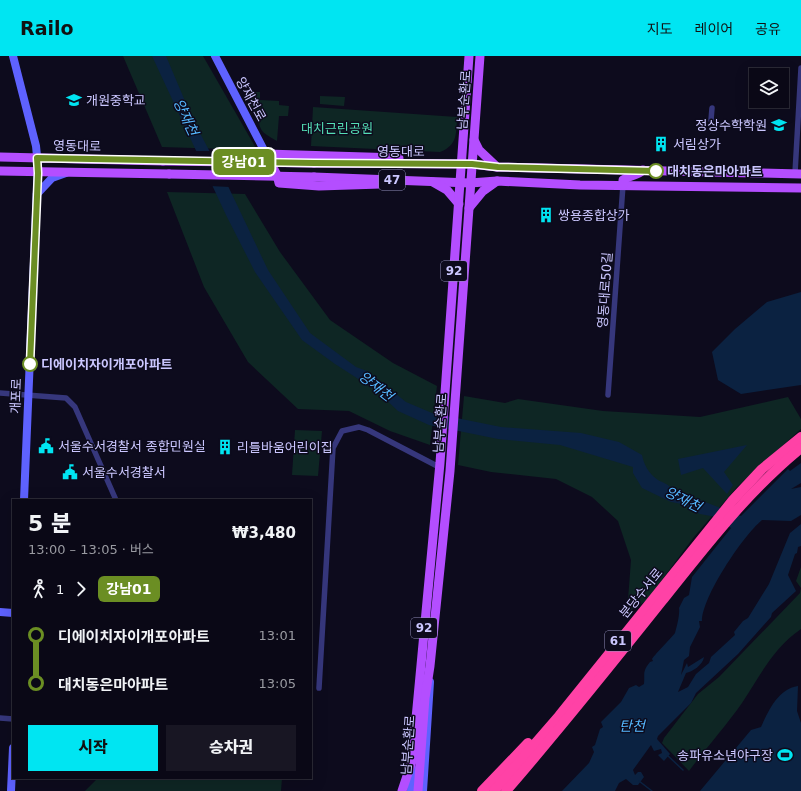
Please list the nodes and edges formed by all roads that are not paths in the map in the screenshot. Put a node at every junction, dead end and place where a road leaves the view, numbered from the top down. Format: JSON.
{"nodes":[{"id":1,"x":13,"y":56,"type":"edge"},
{"id":2,"x":215,"y":56,"type":"edge"},
{"id":3,"x":469,"y":56,"type":"edge"},
{"id":4,"x":480,"y":56,"type":"edge"},
{"id":5,"x":801,"y":68,"type":"edge"},
{"id":6,"x":800,"y":86,"type":"edge"},
{"id":7,"x":712,"y":108,"type":"dead end"},
{"id":8,"x":711,"y":120,"type":"dead end"},
{"id":9,"x":474,"y":140,"type":"junction"},
{"id":10,"x":266,"y":154,"type":"junction"},
{"id":11,"x":0,"y":157,"type":"edge"},
{"id":12,"x":37,"y":158,"type":"junction"},
{"id":13,"x":420,"y":164,"type":"junction"},
{"id":14,"x":472,"y":164,"type":"junction"},
{"id":15,"x":461,"y":165,"type":"junction"},
{"id":16,"x":498,"y":167,"type":"junction"},
{"id":17,"x":643,"y":170,"type":"junction"},
{"id":18,"x":0,"y":172,"type":"edge"},
{"id":19,"x":38,"y":173,"type":"junction"},
{"id":20,"x":66,"y":173,"type":"junction"},
{"id":21,"x":798,"y":174,"type":"edge"},
{"id":22,"x":415,"y":181,"type":"junction"},
{"id":23,"x":430,"y":181,"type":"junction"},
{"id":24,"x":497,"y":181,"type":"junction"},
{"id":25,"x":460,"y":182,"type":"junction"},
{"id":26,"x":470,"y":183,"type":"junction"},
{"id":27,"x":623,"y":185,"type":"junction"},
{"id":28,"x":801,"y":188,"type":"edge"},
{"id":29,"x":37,"y":194,"type":"junction"},
{"id":30,"x":459,"y":204,"type":"junction"},
{"id":31,"x":468,"y":209,"type":"junction"},
{"id":32,"x":0,"y":393,"type":"edge"},
{"id":33,"x":608,"y":395,"type":"dead end"},
{"id":34,"x":28,"y":396,"type":"junction"},
{"id":35,"x":801,"y":437,"type":"edge"},
{"id":36,"x":801,"y":448,"type":"edge"},
{"id":37,"x":440,"y":465,"type":"junction"},
{"id":38,"x":24,"y":499,"type":"edge"},
{"id":39,"x":116,"y":499,"type":"edge"},
{"id":40,"x":0,"y":612,"type":"edge"},
{"id":41,"x":12,"y":613,"type":"edge"},
{"id":42,"x":430,"y":666,"type":"junction"},
{"id":43,"x":319,"y":688,"type":"dead end"},
{"id":44,"x":559,"y":716,"type":"junction"},
{"id":45,"x":0,"y":718,"type":"edge"},
{"id":46,"x":12,"y":720,"type":"edge"},
{"id":47,"x":412,"y":761,"type":"junction"},
{"id":48,"x":12,"y":770,"type":"edge"},
{"id":49,"x":11,"y":791,"type":"edge"},
{"id":50,"x":402,"y":791,"type":"edge"},
{"id":51,"x":410,"y":791,"type":"edge"},
{"id":52,"x":418,"y":791,"type":"edge"},
{"id":53,"x":423,"y":791,"type":"edge"},
{"id":54,"x":482,"y":791,"type":"edge"},
{"id":55,"x":494,"y":791,"type":"edge"},
{"id":56,"x":506,"y":791,"type":"edge"}],
"edges":[{"from":1,"to":12,"type":"street","name":"개포로"},
{"from":2,"to":10,"type":"street","name":"양재천로"},
{"from":3,"to":15,"type":"main road","name":"남부순환로","number":"92"},
{"from":4,"to":9,"type":"main road","name":"남부순환로","number":"92"},
{"from":5,"to":6,"type":"street"},
{"from":6,"to":21,"type":"street"},
{"from":7,"to":8,"type":"street"},
{"from":9,"to":14,"type":"main road","name":"남부순환로","number":"92"},
{"from":9,"to":16,"type":"main road"},
{"from":10,"to":13,"type":"main road"},
{"from":10,"to":22,"type":"main road"},
{"from":11,"to":12,"type":"main road","name":"영동대로","number":"47"},
{"from":12,"to":13,"type":"main road","name":"영동대로","number":"47","bridge":true},
{"from":12,"to":19,"type":"street","name":"개포로"},
{"from":13,"to":15,"type":"main road","name":"영동대로","number":"47"},
{"from":14,"to":15,"type":"main road","name":"영동대로","number":"47"},
{"from":14,"to":16,"type":"main road","name":"영동대로","number":"47"},
{"from":14,"to":26,"type":"main road","name":"남부순환로","number":"92"},
{"from":15,"to":25,"type":"main road","name":"남부순환로","number":"92"},
{"from":16,"to":17,"type":"main road","name":"영동대로","number":"47"},
{"from":17,"to":21,"type":"main road","name":"영동대로","number":"47"},
{"from":17,"to":27,"type":"main road"},
{"from":18,"to":19,"type":"main road","number":"47"},
{"from":19,"to":20,"type":"main road","number":"47"},
{"from":19,"to":29,"type":"street","name":"개포로"},
{"from":20,"to":22,"type":"main road","number":"47","bridge":true},
{"from":20,"to":29,"type":"street"},
{"from":22,"to":23,"type":"main road","number":"47"},
{"from":23,"to":25,"type":"main road","number":"47"},
{"from":23,"to":30,"type":"main road"},
{"from":24,"to":26,"type":"main road","number":"47"},
{"from":24,"to":27,"type":"main road","number":"47"},
{"from":24,"to":31,"type":"main road"},
{"from":25,"to":26,"type":"main road","number":"47"},
{"from":25,"to":30,"type":"main road","name":"남부순환로","number":"92"},
{"from":26,"to":31,"type":"main road","name":"남부순환로","number":"92"},
{"from":27,"to":28,"type":"main road","number":"47"},
{"from":27,"to":33,"type":"street","name":"영동대로50길"},
{"from":29,"to":34,"type":"street","name":"개포로"},
{"from":30,"to":37,"type":"main road","name":"남부순환로","number":"92"},
{"from":31,"to":42,"type":"main road","name":"남부순환로","number":"92"},
{"from":32,"to":34,"type":"street"},
{"from":34,"to":38,"type":"street","name":"개포로"},
{"from":34,"to":39,"type":"street"},
{"from":35,"to":44,"type":"highway","name":"분당수서로","number":"61"},
{"from":36,"to":56,"type":"highway","name":"분당수서로","number":"61"},
{"from":37,"to":43,"type":"street","name":"남부순환로"},
{"from":37,"to":47,"type":"main road","name":"남부순환로","number":"92"},
{"from":40,"to":41,"type":"street"},
{"from":42,"to":52,"type":"main road","name":"남부순환로","number":"92"},
{"from":42,"to":53,"type":"street"},
{"from":44,"to":54,"type":"highway"},
{"from":44,"to":55,"type":"highway","name":"분당수서로","number":"61"},
{"from":45,"to":46,"type":"street"},
{"from":47,"to":50,"type":"main road","name":"남부순환로","number":"92"},
{"from":47,"to":51,"type":"street"},
{"from":48,"to":49,"type":"street"}]}
